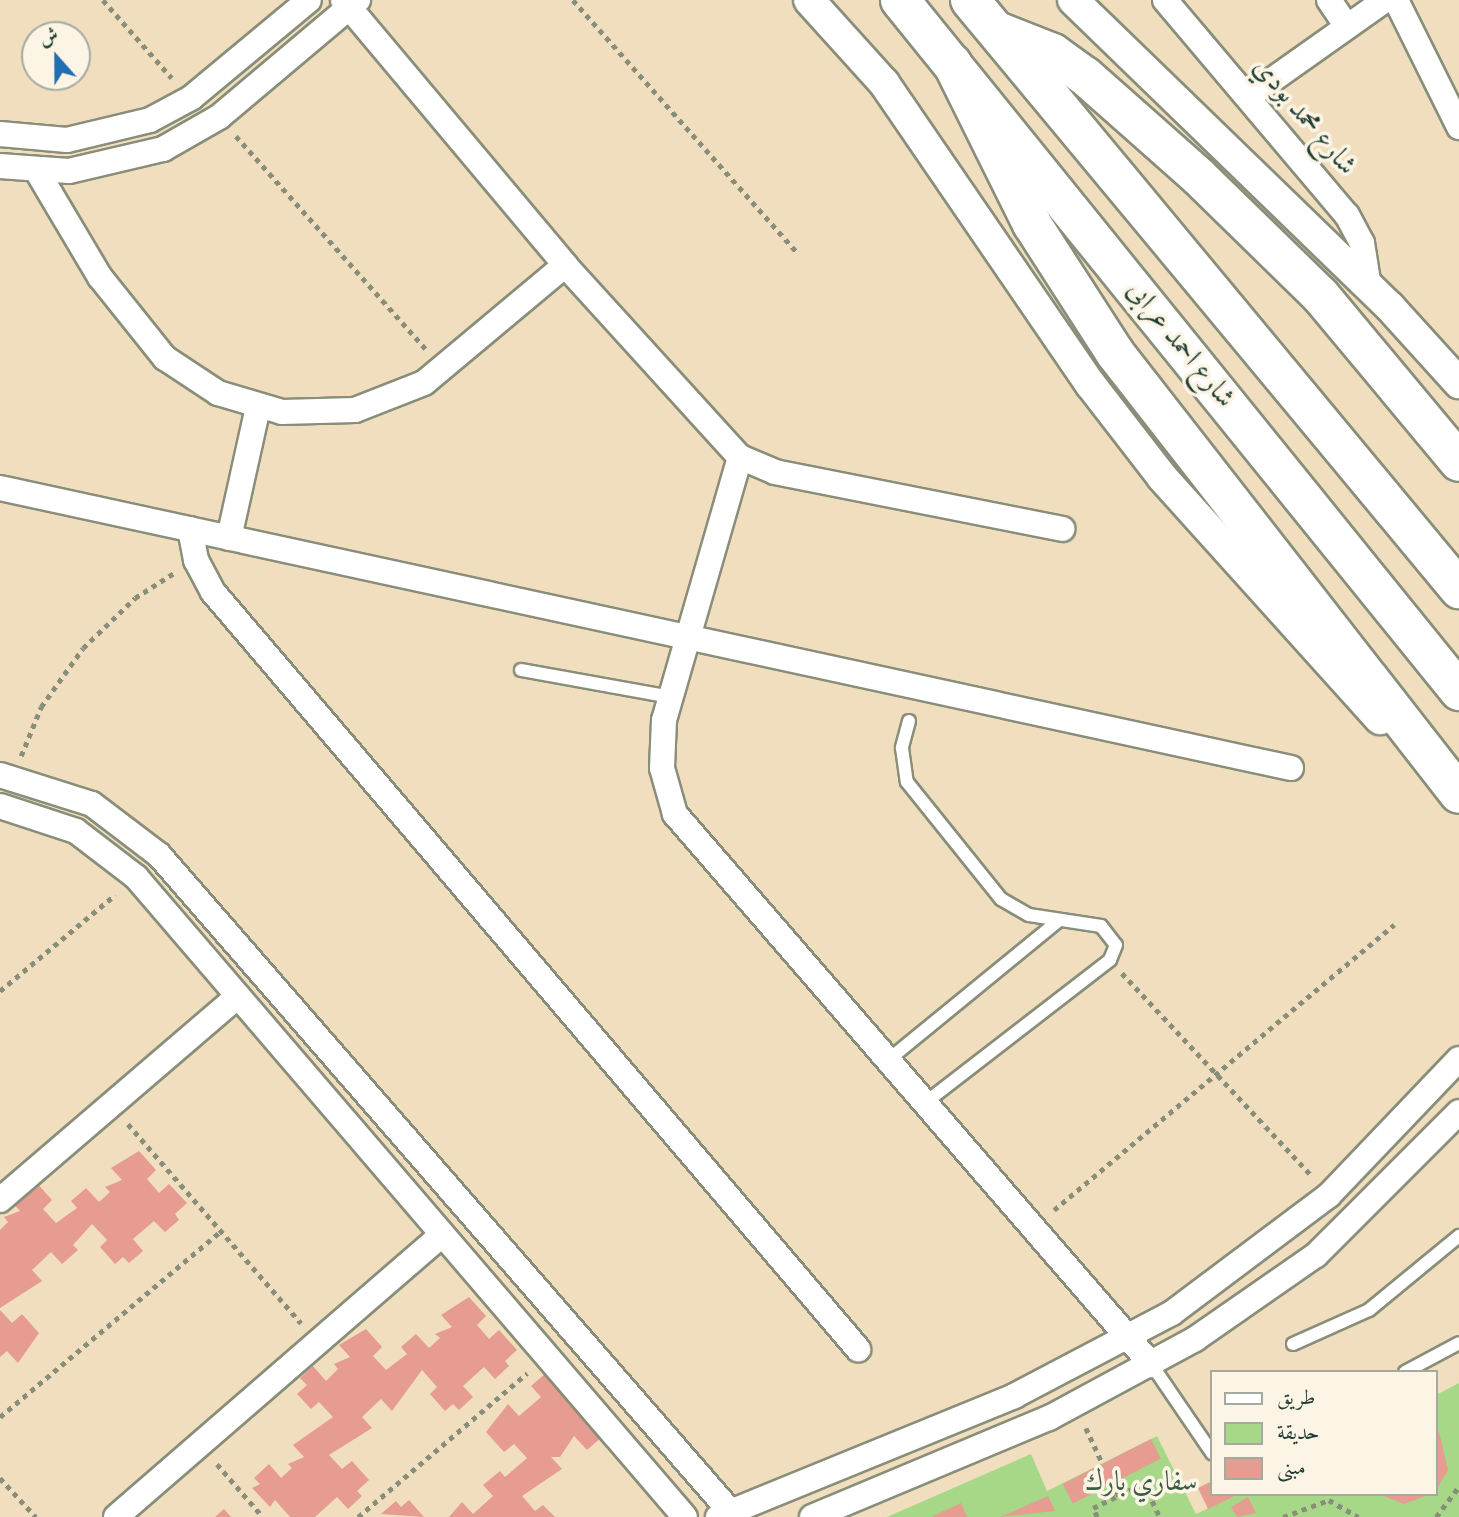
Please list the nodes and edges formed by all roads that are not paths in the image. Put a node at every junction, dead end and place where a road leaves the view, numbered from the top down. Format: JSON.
{"nodes":[{"id":1,"x":309,"y":0,"type":"edge"},
{"id":2,"x":809,"y":0,"type":"edge"},
{"id":3,"x":900,"y":0,"type":"edge"},
{"id":4,"x":970,"y":0,"type":"edge"},
{"id":5,"x":1073,"y":0,"type":"edge"},
{"id":6,"x":1165,"y":0,"type":"edge"},
{"id":7,"x":1329,"y":0,"type":"edge"},
{"id":8,"x":1385,"y":0,"type":"edge"},
{"id":9,"x":1396,"y":0,"type":"edge"},
{"id":10,"x":350,"y":2,"type":"edge"},
{"id":11,"x":1348,"y":27,"type":"junction"},
{"id":12,"x":995,"y":30,"type":"junction"},
{"id":13,"x":952,"y":63,"type":"junction"},
{"id":14,"x":1248,"y":97,"type":"junction"},
{"id":15,"x":1459,"y":127,"type":"edge"},
{"id":16,"x":0,"y":134,"type":"edge"},
{"id":17,"x":0,"y":166,"type":"edge"},
{"id":18,"x":37,"y":171,"type":"junction"},
{"id":19,"x":565,"y":265,"type":"junction"},
{"id":20,"x":1369,"y":287,"type":"junction"},
{"id":21,"x":1459,"y":383,"type":"edge"},
{"id":22,"x":258,"y":407,"type":"junction"},
{"id":23,"x":740,"y":457,"type":"junction"},
{"id":24,"x":1459,"y":462,"type":"edge"},
{"id":25,"x":0,"y":488,"type":"edge"},
{"id":26,"x":190,"y":529,"type":"junction"},
{"id":27,"x":1062,"y":529,"type":"dead end"},
{"id":28,"x":229,"y":538,"type":"junction"},
{"id":29,"x":1459,"y":589,"type":"edge"},
{"id":30,"x":689,"y":637,"type":"junction"},
{"id":31,"x":521,"y":670,"type":"dead end"},
{"id":32,"x":1459,"y":691,"type":"edge"},
{"id":33,"x":671,"y":697,"type":"junction"},
{"id":34,"x":909,"y":722,"type":"dead end"},
{"id":35,"x":1291,"y":768,"type":"dead end"},
{"id":36,"x":6,"y":776,"type":"edge"},
{"id":37,"x":1459,"y":794,"type":"edge"},
{"id":38,"x":1459,"y":805,"type":"edge"},
{"id":39,"x":0,"y":806,"type":"edge"},
{"id":40,"x":1058,"y":921,"type":"junction"},
{"id":41,"x":238,"y":996,"type":"junction"},
{"id":42,"x":1459,"y":1059,"type":"edge"},
{"id":43,"x":887,"y":1061,"type":"junction"},
{"id":44,"x":360,"y":1085,"type":"junction"},
{"id":45,"x":925,"y":1103,"type":"junction"},
{"id":46,"x":333,"y":1107,"type":"junction"},
{"id":47,"x":1458,"y":1115,"type":"edge"},
{"id":48,"x":0,"y":1200,"type":"edge"},
{"id":49,"x":442,"y":1235,"type":"junction"},
{"id":50,"x":1459,"y":1236,"type":"edge"},
{"id":51,"x":1130,"y":1338,"type":"junction"},
{"id":52,"x":1459,"y":1343,"type":"edge"},
{"id":53,"x":1293,"y":1344,"type":"dead end"},
{"id":54,"x":858,"y":1349,"type":"dead end"},
{"id":55,"x":1152,"y":1365,"type":"junction"},
{"id":56,"x":1409,"y":1370,"type":"edge"},
{"id":57,"x":1210,"y":1450,"type":"edge"},
{"id":58,"x":727,"y":1515,"type":"edge"},
{"id":59,"x":116,"y":1517,"type":"edge"},
{"id":60,"x":685,"y":1517,"type":"edge"},
{"id":61,"x":812,"y":1517,"type":"edge"}],
"edges":[{"from":1,"to":16,"type":"street"},
{"from":2,"to":38,"type":"street"},
{"from":3,"to":13,"type":"highway","name":"شارع احمد عرابى"},
{"from":4,"to":12,"type":"highway","name":"شارع احمد عرابى"},
{"from":5,"to":20,"type":"street"},
{"from":6,"to":14,"type":"street","name":"شارع محمد بودي"},
{"from":7,"to":11,"type":"street"},
{"from":8,"to":11,"type":"street"},
{"from":9,"to":15,"type":"street"},
{"from":10,"to":18,"type":"street"},
{"from":10,"to":19,"type":"street"},
{"from":11,"to":14,"type":"street"},
{"from":12,"to":24,"type":"highway"},
{"from":12,"to":29,"type":"highway","name":"شارع احمد عرابى"},
{"from":13,"to":32,"type":"highway","name":"شارع احمد عرابى"},
{"from":13,"to":37,"type":"highway"},
{"from":14,"to":20,"type":"street","name":"شارع محمد بودي"},
{"from":17,"to":18,"type":"street"},
{"from":18,"to":22,"type":"street"},
{"from":19,"to":22,"type":"street"},
{"from":19,"to":23,"type":"street"},
{"from":20,"to":21,"type":"street"},
{"from":22,"to":28,"type":"street"},
{"from":23,"to":27,"type":"street"},
{"from":23,"to":30,"type":"street"},
{"from":25,"to":26,"type":"street"},
{"from":26,"to":28,"type":"street"},
{"from":26,"to":54,"type":"street"},
{"from":28,"to":30,"type":"street"},
{"from":30,"to":33,"type":"street"},
{"from":30,"to":35,"type":"street"},
{"from":31,"to":33,"type":"lane"},
{"from":33,"to":43,"type":"street"},
{"from":34,"to":40,"type":"lane"},
{"from":36,"to":44,"type":"street"},
{"from":39,"to":41,"type":"street"},
{"from":40,"to":43,"type":"lane"},
{"from":40,"to":45,"type":"lane"},
{"from":41,"to":46,"type":"street"},
{"from":41,"to":48,"type":"street"},
{"from":42,"to":51,"type":"street"},
{"from":43,"to":45,"type":"street"},
{"from":44,"to":46,"type":"street"},
{"from":44,"to":58,"type":"street"},
{"from":45,"to":51,"type":"street"},
{"from":46,"to":49,"type":"street"},
{"from":47,"to":55,"type":"street"},
{"from":49,"to":59,"type":"street"},
{"from":49,"to":60,"type":"street"},
{"from":50,"to":53,"type":"lane"},
{"from":51,"to":55,"type":"street"},
{"from":51,"to":58,"type":"street"},
{"from":52,"to":56,"type":"lane"},
{"from":55,"to":57,"type":"lane"},
{"from":55,"to":61,"type":"street"}]}
